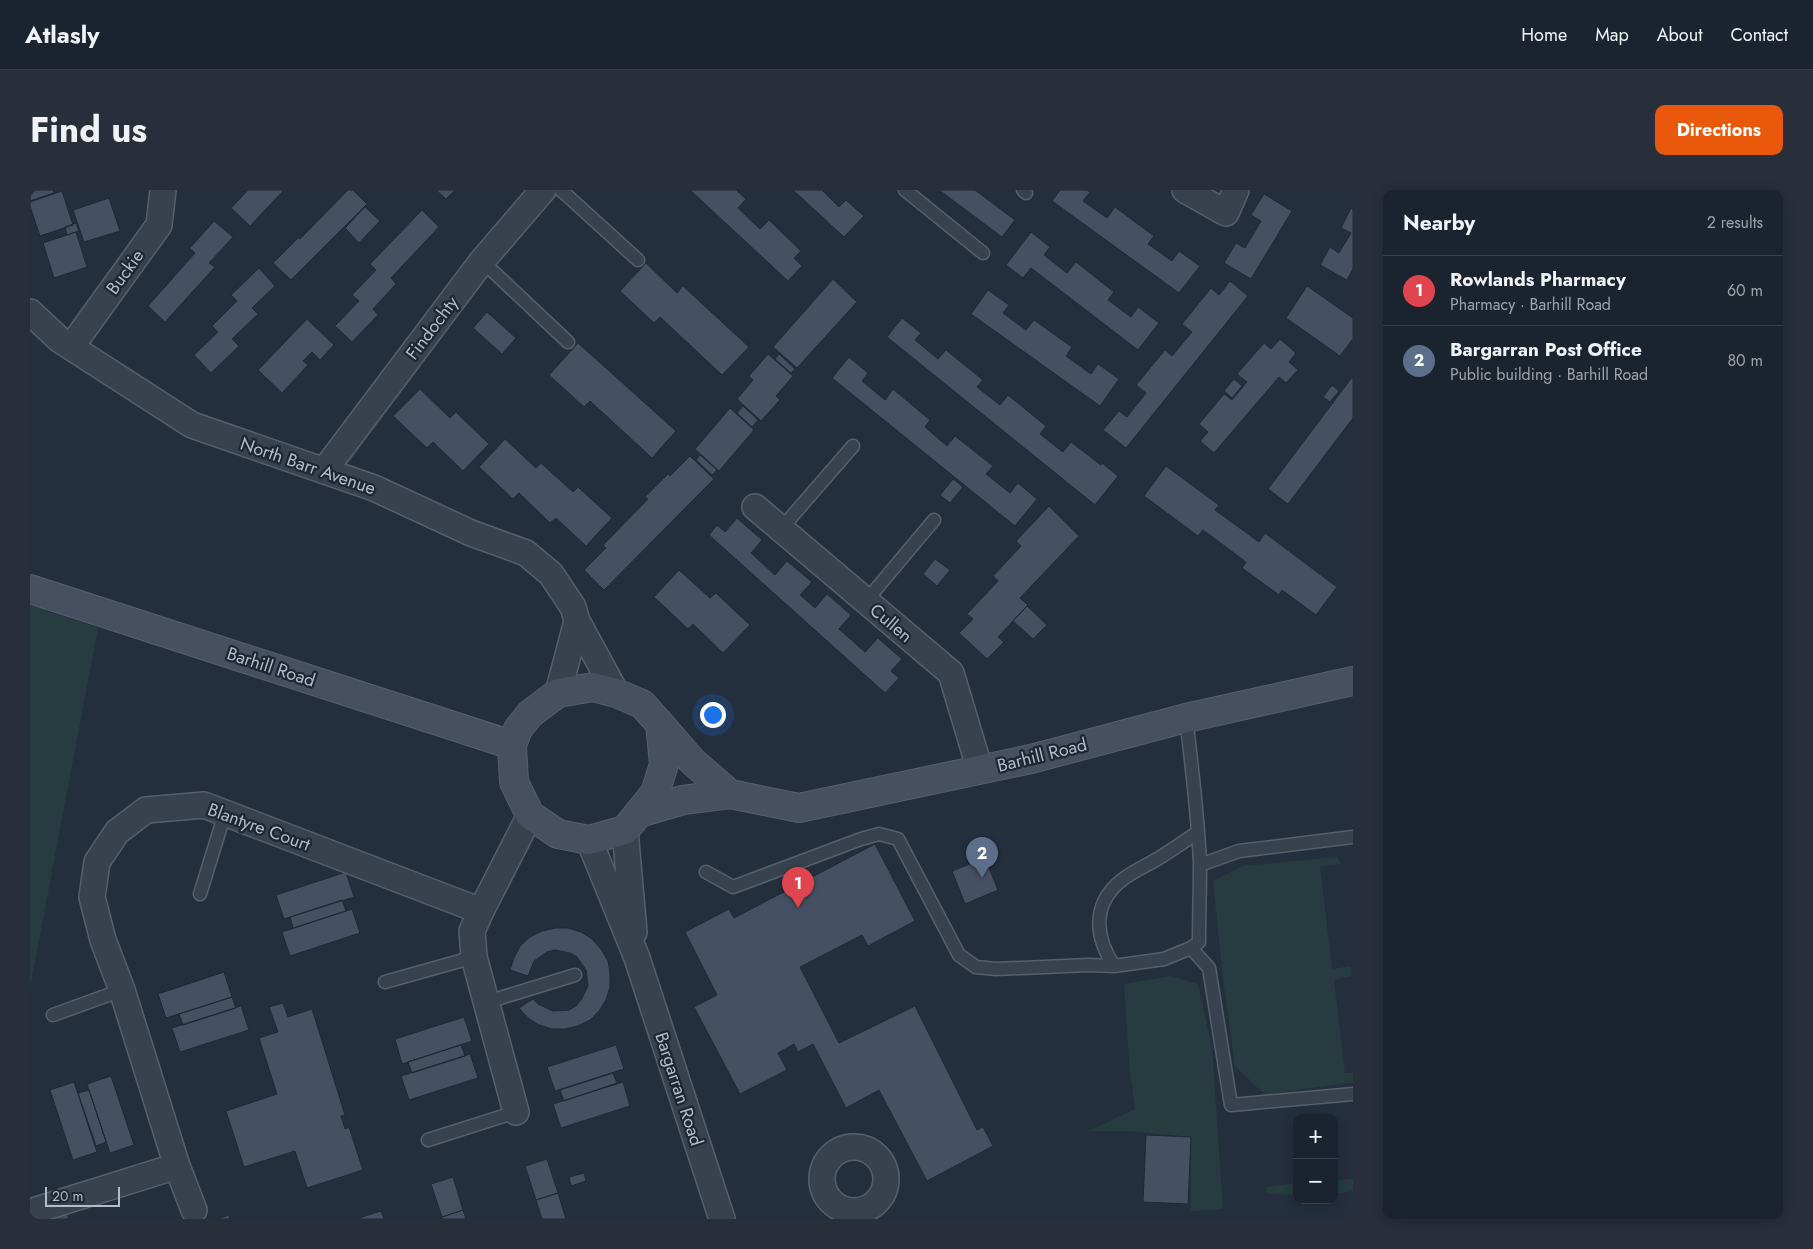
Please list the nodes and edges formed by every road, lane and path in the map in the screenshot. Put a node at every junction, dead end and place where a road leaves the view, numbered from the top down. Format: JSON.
{"nodes":[{"id":1,"x":163,"y":190,"type":"edge"},
{"id":2,"x":543,"y":190,"type":"edge"},
{"id":3,"x":561,"y":190,"type":"edge"},
{"id":4,"x":905,"y":190,"type":"edge"},
{"id":5,"x":1185,"y":190,"type":"edge"},
{"id":6,"x":1236,"y":190,"type":"edge"},
{"id":7,"x":983,"y":252,"type":"dead end"},
{"id":8,"x":638,"y":260,"type":"dead end"},
{"id":9,"x":482,"y":261,"type":"junction"},
{"id":10,"x":30,"y":312,"type":"edge"},
{"id":11,"x":568,"y":342,"type":"dead end"},
{"id":12,"x":71,"y":347,"type":"junction"},
{"id":13,"x":853,"y":446,"type":"dead end"},
{"id":14,"x":324,"y":470,"type":"junction"},
{"id":15,"x":754,"y":507,"type":"dead end"},
{"id":16,"x":934,"y":520,"type":"dead end"},
{"id":17,"x":781,"y":529,"type":"junction"},
{"id":18,"x":30,"y":589,"type":"edge"},
{"id":19,"x":866,"y":601,"type":"junction"},
{"id":20,"x":576,"y":621,"type":"junction"},
{"id":21,"x":1353,"y":681,"type":"edge"},
{"id":22,"x":558,"y":693,"type":"junction"},
{"id":23,"x":616,"y":693,"type":"junction"},
{"id":24,"x":1186,"y":718,"type":"junction"},
{"id":25,"x":660,"y":724,"type":"junction"},
{"id":26,"x":512,"y":745,"type":"junction"},
{"id":27,"x":980,"y":770,"type":"junction"},
{"id":28,"x":730,"y":794,"type":"junction"},
{"id":29,"x":225,"y":813,"type":"junction"},
{"id":30,"x":530,"y":814,"type":"junction"},
{"id":31,"x":632,"y":821,"type":"junction"},
{"id":32,"x":1198,"y":832,"type":"junction"},
{"id":33,"x":1353,"y":837,"type":"edge"},
{"id":34,"x":589,"y":840,"type":"junction"},
{"id":35,"x":1200,"y":865,"type":"junction"},
{"id":36,"x":706,"y":872,"type":"dead end"},
{"id":37,"x":200,"y":894,"type":"dead end"},
{"id":38,"x":480,"y":911,"type":"junction"},
{"id":39,"x":1191,"y":948,"type":"junction"},
{"id":40,"x":474,"y":957,"type":"junction"},
{"id":41,"x":637,"y":958,"type":"junction"},
{"id":42,"x":1114,"y":966,"type":"junction"},
{"id":43,"x":575,"y":975,"type":"dead end"},
{"id":44,"x":384,"y":982,"type":"dead end"},
{"id":45,"x":122,"y":990,"type":"junction"},
{"id":46,"x":487,"y":1002,"type":"junction"},
{"id":47,"x":53,"y":1015,"type":"dead end"},
{"id":48,"x":1353,"y":1094,"type":"edge"},
{"id":49,"x":516,"y":1112,"type":"joint"},
{"id":50,"x":428,"y":1140,"type":"dead end"},
{"id":51,"x":177,"y":1166,"type":"junction"},
{"id":52,"x":194,"y":1210,"type":"dead end"},
{"id":53,"x":30,"y":1212,"type":"edge"},
{"id":54,"x":722,"y":1219,"type":"edge"}],
"edges":[{"from":1,"to":12,"type":"street","name":"Buckie"},
{"from":2,"to":9,"type":"street","name":"Findochty"},
{"from":3,"to":8,"type":"lane"},
{"from":4,"to":7,"type":"lane"},
{"from":5,"to":6,"type":"street"},
{"from":9,"to":11,"type":"lane"},
{"from":9,"to":14,"type":"street","name":"Findochty"},
{"from":10,"to":12,"type":"street","name":"North Barr Avenue"},
{"from":12,"to":14,"type":"street","name":"North Barr Avenue"},
{"from":13,"to":17,"type":"lane"},
{"from":14,"to":20,"type":"street","name":"North Barr Avenue"},
{"from":15,"to":17,"type":"street","name":"Cullen"},
{"from":16,"to":19,"type":"lane"},
{"from":17,"to":19,"type":"street","name":"Cullen"},
{"from":18,"to":26,"type":"street","name":"Barhill Road"},
{"from":19,"to":27,"type":"street","name":"Cullen"},
{"from":20,"to":22,"type":"street"},
{"from":20,"to":23,"type":"street","name":"North Barr Avenue"},
{"from":21,"to":24,"type":"street","name":"Barhill Road"},
{"from":22,"to":23,"type":"street"},
{"from":22,"to":26,"type":"street"},
{"from":23,"to":25,"type":"street"},
{"from":24,"to":27,"type":"street","name":"Barhill Road"},
{"from":24,"to":32,"type":"lane"},
{"from":25,"to":28,"type":"street","name":"Barhill Road"},
{"from":25,"to":31,"type":"street"},
{"from":26,"to":30,"type":"street"},
{"from":27,"to":28,"type":"street","name":"Barhill Road"},
{"from":28,"to":31,"type":"street","name":"Barhill Road"},
{"from":29,"to":37,"type":"lane"},
{"from":29,"to":38,"type":"street","name":"Blantyre Court"},
{"from":29,"to":45,"type":"street","name":"Blantyre Court"},
{"from":30,"to":34,"type":"street"},
{"from":30,"to":38,"type":"street"},
{"from":31,"to":34,"type":"street"},
{"from":31,"to":41,"type":"street","name":"Bargarran Road"},
{"from":32,"to":35,"type":"lane"},
{"from":32,"to":42,"type":"lane"},
{"from":33,"to":35,"type":"lane"},
{"from":34,"to":41,"type":"street","name":"Bargarran Road"},
{"from":35,"to":39,"type":"lane"},
{"from":36,"to":42,"type":"lane"},
{"from":38,"to":40,"type":"street"},
{"from":39,"to":42,"type":"lane"},
{"from":39,"to":48,"type":"lane"},
{"from":40,"to":44,"type":"lane"},
{"from":40,"to":46,"type":"street"},
{"from":41,"to":54,"type":"street","name":"Bargarran Road"},
{"from":43,"to":46,"type":"lane"},
{"from":45,"to":47,"type":"lane"},
{"from":45,"to":51,"type":"street","name":"Blantyre Court"},
{"from":46,"to":49,"type":"street"},
{"from":49,"to":50,"type":"lane"},
{"from":51,"to":52,"type":"street","name":"Blantyre Court"},
{"from":51,"to":53,"type":"street"}]}
